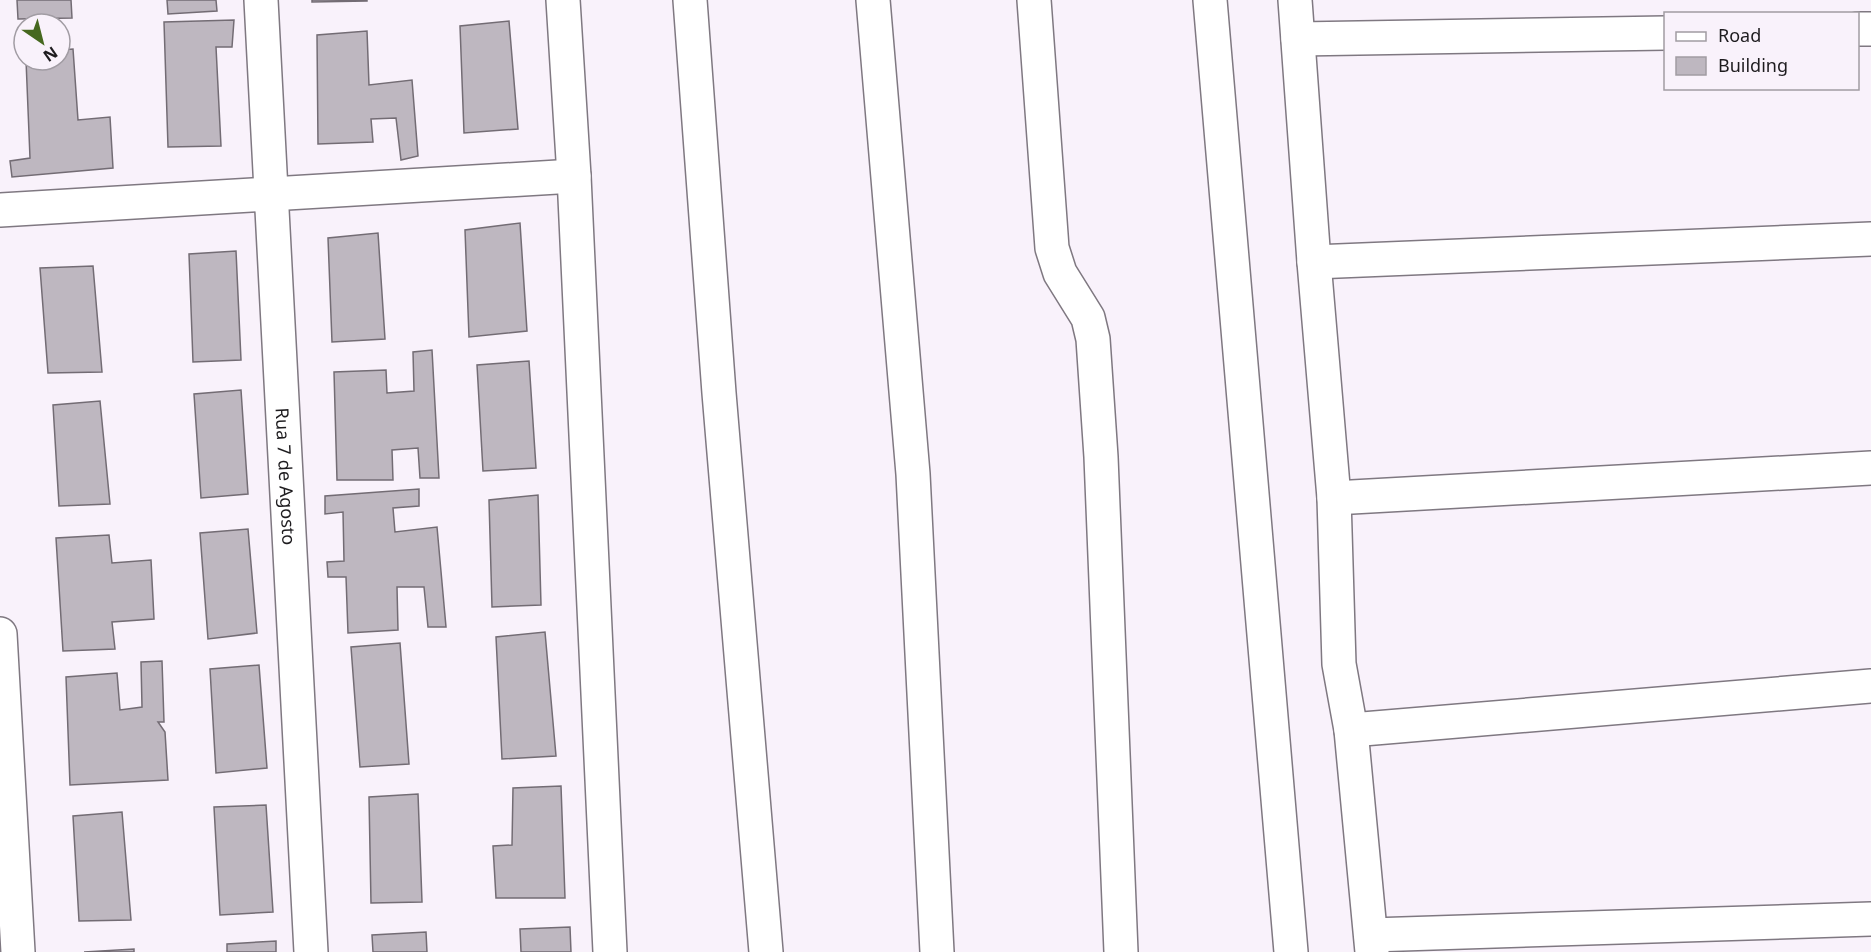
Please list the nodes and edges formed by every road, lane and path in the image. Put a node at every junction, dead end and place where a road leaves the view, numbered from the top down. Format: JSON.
{"nodes":[{"id":1,"x":261,"y":0,"type":"edge"},
{"id":2,"x":562,"y":0,"type":"edge"},
{"id":3,"x":690,"y":0,"type":"edge"},
{"id":4,"x":873,"y":0,"type":"edge"},
{"id":5,"x":1034,"y":0,"type":"edge"},
{"id":6,"x":1210,"y":0,"type":"edge"},
{"id":7,"x":1295,"y":0,"type":"edge"},
{"id":8,"x":1664,"y":33,"type":"edge"},
{"id":9,"x":1298,"y":39,"type":"junction"},
{"id":10,"x":574,"y":176,"type":"junction"},
{"id":11,"x":271,"y":194,"type":"junction"},
{"id":12,"x":0,"y":210,"type":"edge"},
{"id":13,"x":1871,"y":238,"type":"edge"},
{"id":14,"x":1314,"y":262,"type":"junction"},
{"id":15,"x":1871,"y":468,"type":"edge"},
{"id":16,"x":1334,"y":498,"type":"junction"},
{"id":17,"x":0,"y":634,"type":"edge"},
{"id":18,"x":1871,"y":686,"type":"edge"},
{"id":19,"x":1351,"y":730,"type":"junction"},
{"id":20,"x":1871,"y":919,"type":"edge"},
{"id":21,"x":1372,"y":944,"type":"edge"},
{"id":22,"x":18,"y":952,"type":"edge"},
{"id":23,"x":311,"y":952,"type":"edge"},
{"id":24,"x":610,"y":952,"type":"edge"},
{"id":25,"x":766,"y":952,"type":"edge"},
{"id":26,"x":937,"y":952,"type":"edge"},
{"id":27,"x":1121,"y":952,"type":"edge"},
{"id":28,"x":1292,"y":952,"type":"edge"}],
"edges":[{"from":1,"to":11,"type":"street","name":"Rua 7 de Agosto"},
{"from":2,"to":10,"type":"street"},
{"from":3,"to":25,"type":"street"},
{"from":4,"to":26,"type":"street"},
{"from":5,"to":27,"type":"street"},
{"from":6,"to":28,"type":"street"},
{"from":7,"to":9,"type":"street"},
{"from":8,"to":9,"type":"street"},
{"from":9,"to":14,"type":"street"},
{"from":10,"to":11,"type":"street"},
{"from":10,"to":24,"type":"street"},
{"from":11,"to":12,"type":"street"},
{"from":11,"to":23,"type":"street","name":"Rua 7 de Agosto"},
{"from":13,"to":14,"type":"street"},
{"from":14,"to":16,"type":"street"},
{"from":15,"to":16,"type":"street"},
{"from":16,"to":19,"type":"street"},
{"from":17,"to":22,"type":"street"},
{"from":18,"to":19,"type":"street"},
{"from":19,"to":21,"type":"street"},
{"from":20,"to":21,"type":"street"}]}
